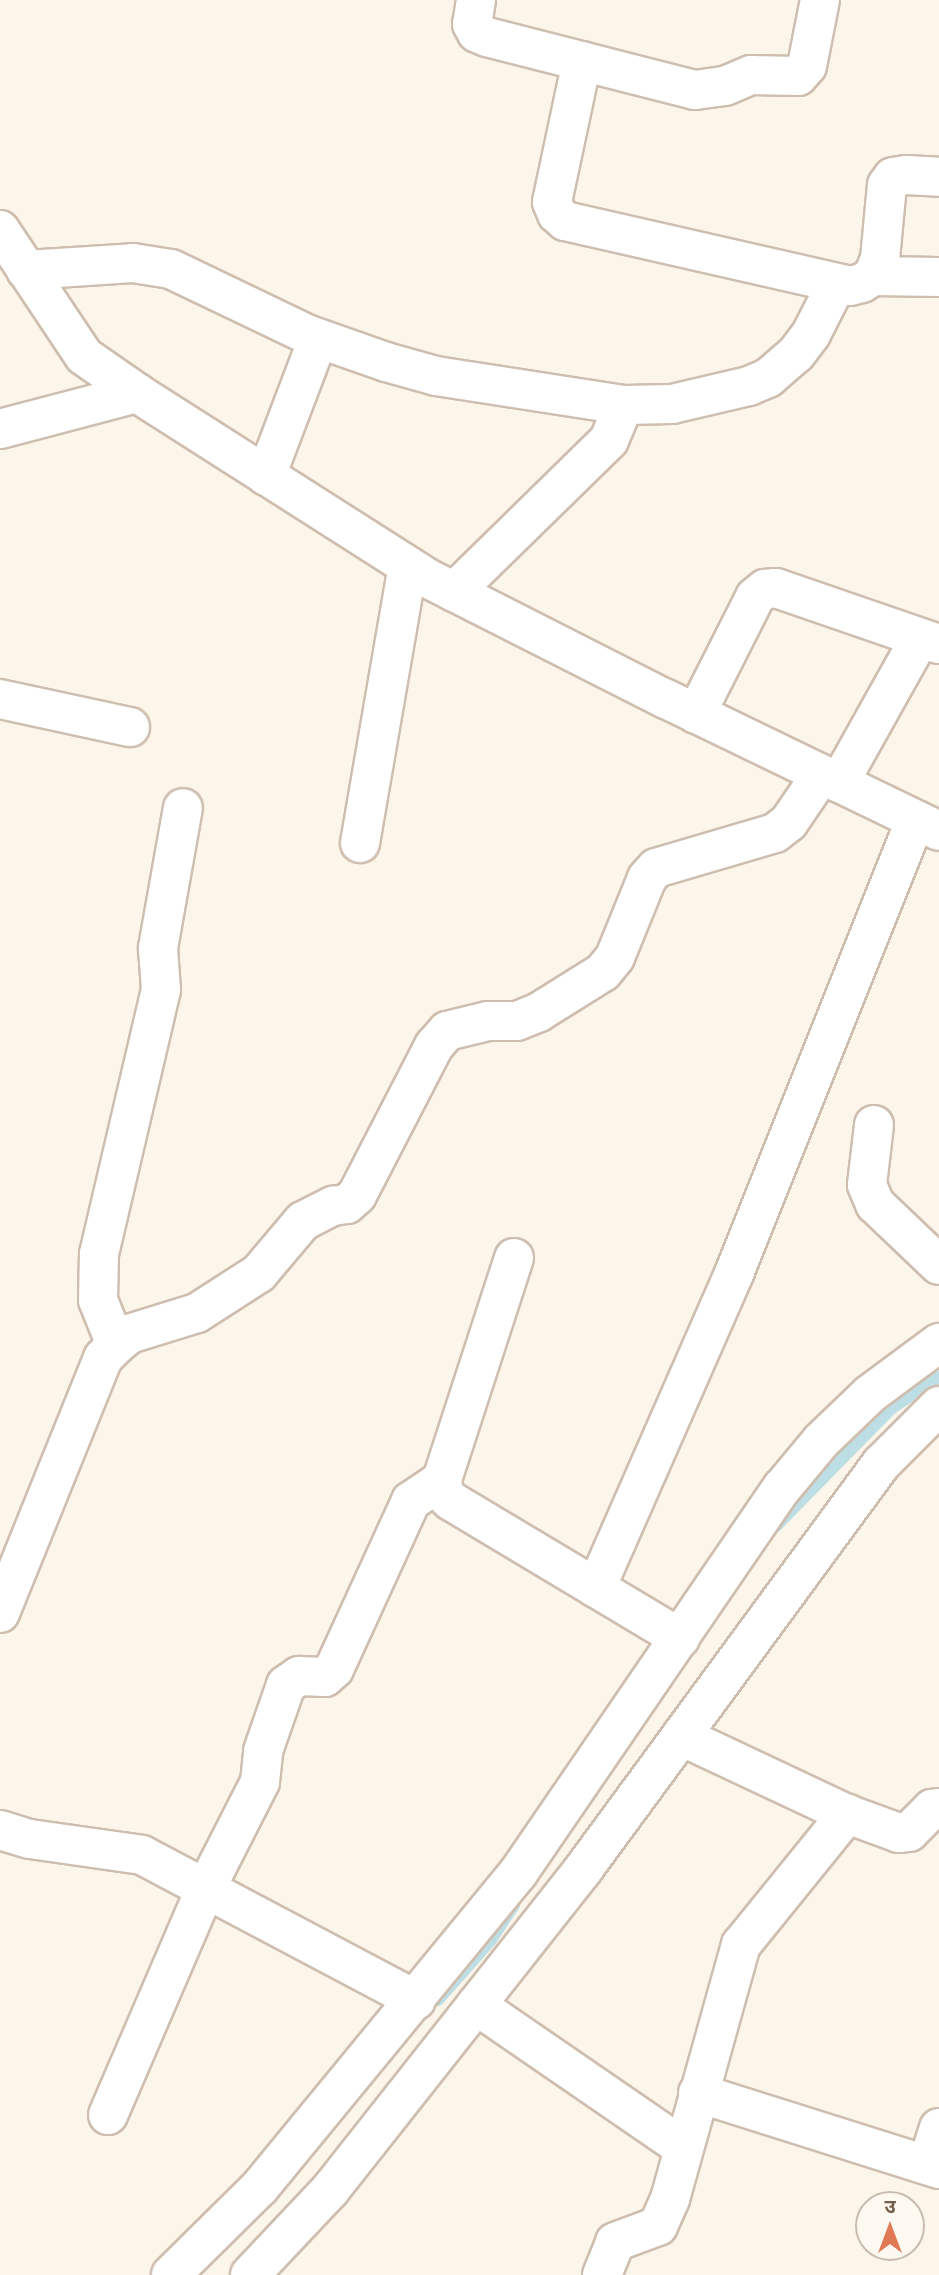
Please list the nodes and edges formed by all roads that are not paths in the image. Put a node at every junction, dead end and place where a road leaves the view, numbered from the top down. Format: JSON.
{"nodes":[{"id":1,"x":476,"y":0,"type":"edge"},
{"id":2,"x":820,"y":0,"type":"edge"},
{"id":3,"x":582,"y":61,"type":"junction"},
{"id":4,"x":939,"y":177,"type":"edge"},
{"id":5,"x":0,"y":230,"type":"edge"},
{"id":6,"x":26,"y":270,"type":"junction"},
{"id":7,"x":873,"y":276,"type":"junction"},
{"id":8,"x":939,"y":278,"type":"edge"},
{"id":9,"x":837,"y":283,"type":"junction"},
{"id":10,"x":318,"y":339,"type":"junction"},
{"id":11,"x":137,"y":393,"type":"junction"},
{"id":12,"x":624,"y":405,"type":"junction"},
{"id":13,"x":0,"y":429,"type":"edge"},
{"id":14,"x":266,"y":476,"type":"junction"},
{"id":15,"x":408,"y":566,"type":"junction"},
{"id":16,"x":454,"y":592,"type":"junction"},
{"id":17,"x":930,"y":641,"type":"edge"},
{"id":18,"x":0,"y":699,"type":"edge"},
{"id":19,"x":696,"y":714,"type":"junction"},
{"id":20,"x":130,"y":727,"type":"dead end"},
{"id":21,"x":830,"y":779,"type":"junction"},
{"id":22,"x":183,"y":808,"type":"dead end"},
{"id":23,"x":927,"y":826,"type":"edge"},
{"id":24,"x":360,"y":843,"type":"dead end"},
{"id":25,"x":874,"y":1125,"type":"dead end"},
{"id":26,"x":514,"y":1258,"type":"dead end"},
{"id":27,"x":939,"y":1265,"type":"edge"},
{"id":28,"x":939,"y":1343,"type":"edge"},
{"id":29,"x":116,"y":1345,"type":"junction"},
{"id":30,"x":939,"y":1406,"type":"edge"},
{"id":31,"x":442,"y":1480,"type":"junction"},
{"id":32,"x":596,"y":1588,"type":"junction"},
{"id":33,"x":0,"y":1613,"type":"edge"},
{"id":34,"x":680,"y":1637,"type":"junction"},
{"id":35,"x":681,"y":1736,"type":"junction"},
{"id":36,"x":939,"y":1808,"type":"edge"},
{"id":37,"x":846,"y":1814,"type":"junction"},
{"id":38,"x":0,"y":1830,"type":"edge"},
{"id":39,"x":205,"y":1890,"type":"junction"},
{"id":40,"x":416,"y":2000,"type":"junction"},
{"id":41,"x":476,"y":2005,"type":"junction"},
{"id":42,"x":698,"y":2093,"type":"junction"},
{"id":43,"x":108,"y":2115,"type":"dead end"},
{"id":44,"x":939,"y":2129,"type":"edge"},
{"id":45,"x":684,"y":2148,"type":"junction"},
{"id":46,"x":933,"y":2167,"type":"edge"},
{"id":47,"x":171,"y":2275,"type":"edge"},
{"id":48,"x":250,"y":2275,"type":"edge"},
{"id":49,"x":602,"y":2275,"type":"edge"}],
"edges":[{"from":1,"to":3,"type":"street"},
{"from":2,"to":3,"type":"street"},
{"from":3,"to":9,"type":"street"},
{"from":4,"to":7,"type":"street"},
{"from":5,"to":6,"type":"street"},
{"from":6,"to":10,"type":"street"},
{"from":6,"to":11,"type":"street"},
{"from":7,"to":8,"type":"street"},
{"from":7,"to":9,"type":"street"},
{"from":9,"to":12,"type":"street"},
{"from":10,"to":12,"type":"street"},
{"from":10,"to":14,"type":"street"},
{"from":11,"to":13,"type":"street"},
{"from":11,"to":14,"type":"street"},
{"from":12,"to":16,"type":"street"},
{"from":14,"to":15,"type":"street"},
{"from":15,"to":16,"type":"street"},
{"from":15,"to":24,"type":"street"},
{"from":16,"to":19,"type":"street"},
{"from":17,"to":19,"type":"street"},
{"from":17,"to":21,"type":"street"},
{"from":18,"to":20,"type":"street"},
{"from":19,"to":21,"type":"street"},
{"from":21,"to":23,"type":"street"},
{"from":21,"to":29,"type":"street"},
{"from":22,"to":29,"type":"street"},
{"from":23,"to":32,"type":"street"},
{"from":25,"to":27,"type":"street"},
{"from":26,"to":31,"type":"street"},
{"from":28,"to":34,"type":"street"},
{"from":29,"to":33,"type":"street"},
{"from":30,"to":35,"type":"street"},
{"from":31,"to":32,"type":"street"},
{"from":31,"to":39,"type":"street"},
{"from":32,"to":34,"type":"street"},
{"from":34,"to":40,"type":"street"},
{"from":35,"to":37,"type":"street"},
{"from":35,"to":41,"type":"street"},
{"from":36,"to":37,"type":"street"},
{"from":37,"to":42,"type":"street"},
{"from":38,"to":39,"type":"street"},
{"from":39,"to":40,"type":"street"},
{"from":39,"to":43,"type":"street"},
{"from":40,"to":47,"type":"street"},
{"from":41,"to":45,"type":"street"},
{"from":41,"to":48,"type":"street"},
{"from":42,"to":45,"type":"street"},
{"from":42,"to":46,"type":"street"},
{"from":44,"to":46,"type":"street"},
{"from":45,"to":49,"type":"street"}]}
